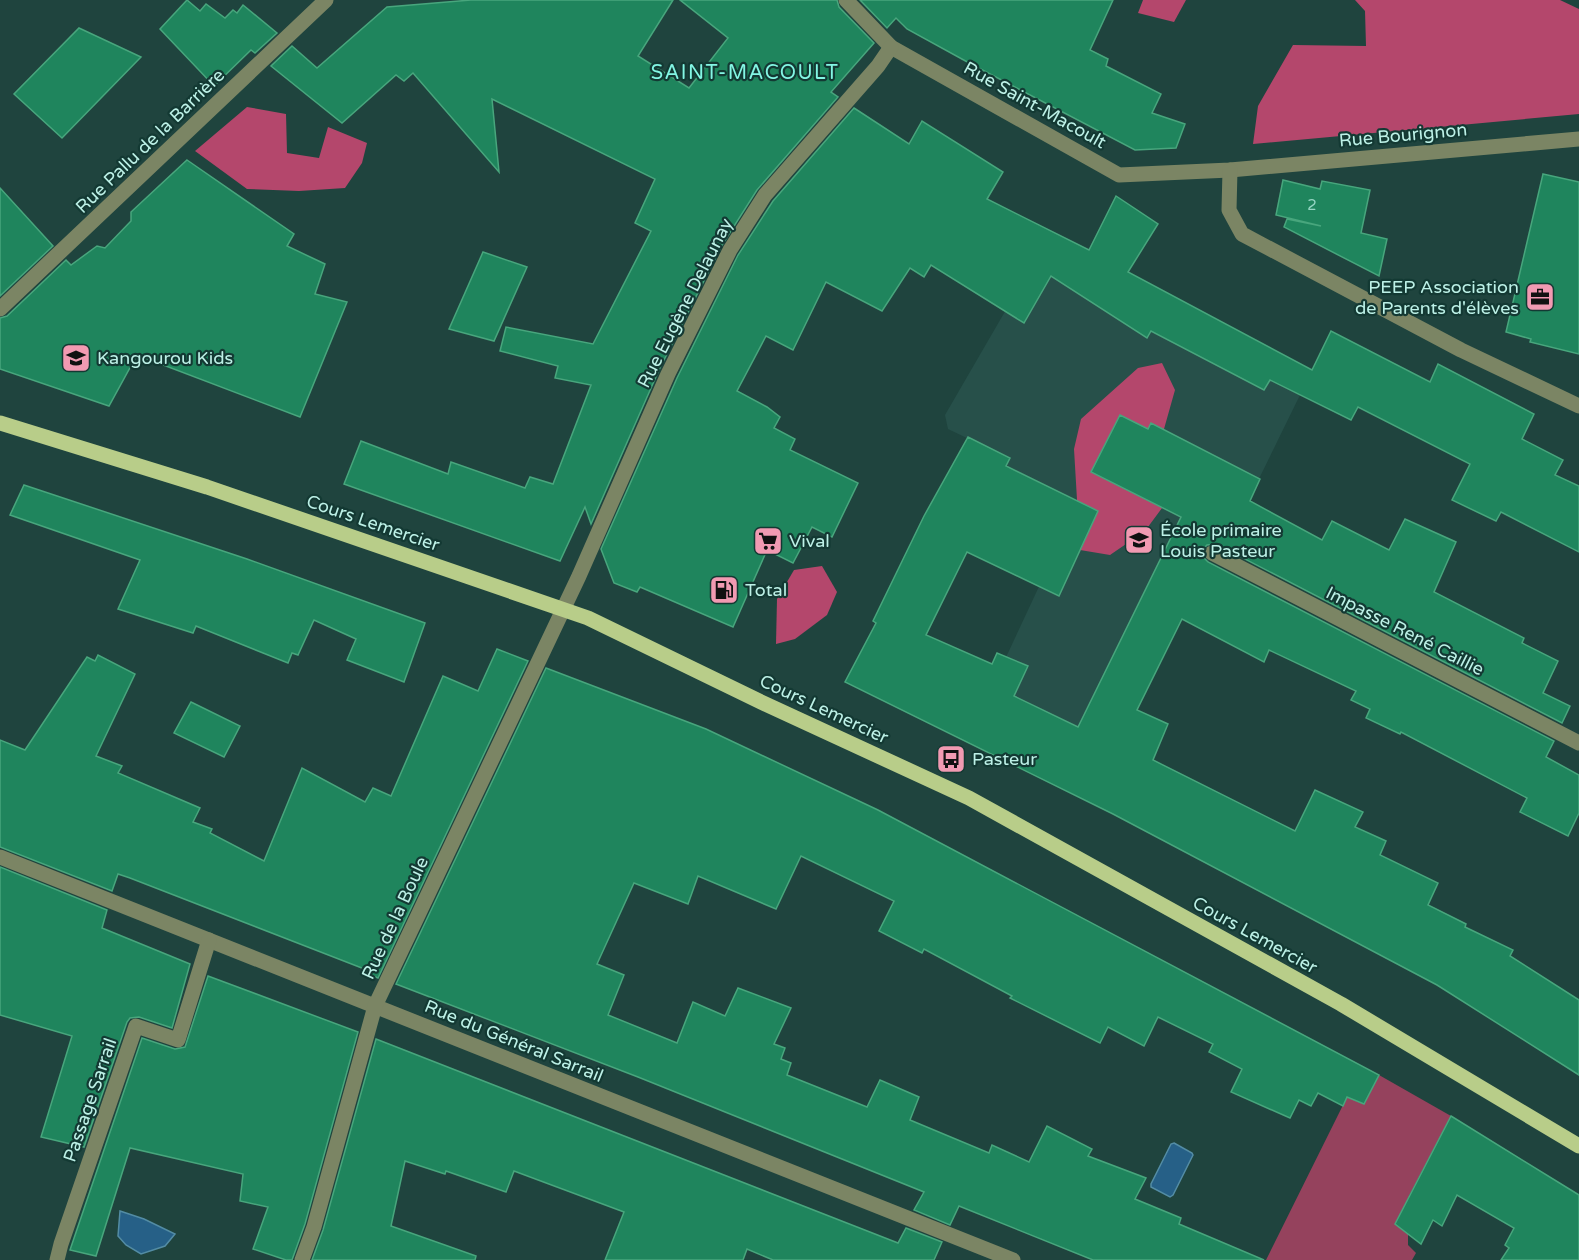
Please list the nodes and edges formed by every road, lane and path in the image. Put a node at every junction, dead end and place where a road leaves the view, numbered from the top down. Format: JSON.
{"nodes":[{"id":1,"x":326,"y":0,"type":"edge"},
{"id":2,"x":846,"y":0,"type":"edge"},
{"id":3,"x":891,"y":47,"type":"junction"},
{"id":4,"x":1579,"y":139,"type":"edge"},
{"id":5,"x":1230,"y":170,"type":"junction"},
{"id":6,"x":0,"y":309,"type":"edge"},
{"id":7,"x":1579,"y":406,"type":"edge"},
{"id":8,"x":0,"y":423,"type":"edge"},
{"id":9,"x":1212,"y":553,"type":"dead end"},
{"id":10,"x":563,"y":608,"type":"junction"},
{"id":11,"x":1579,"y":743,"type":"edge"},
{"id":12,"x":0,"y":857,"type":"edge"},
{"id":13,"x":209,"y":940,"type":"junction"},
{"id":14,"x":375,"y":1006,"type":"junction"},
{"id":15,"x":1579,"y":1146,"type":"edge"},
{"id":16,"x":57,"y":1260,"type":"edge"},
{"id":17,"x":302,"y":1260,"type":"edge"},
{"id":18,"x":1013,"y":1260,"type":"edge"}],
"edges":[{"from":1,"to":6,"type":"street","name":"Rue Pallu de la Barrière"},
{"from":2,"to":3,"type":"street","name":"Rue Saint-Macoult"},
{"from":3,"to":5,"type":"street","name":"Rue Saint-Macoult"},
{"from":3,"to":10,"type":"street","name":"Rue Eugène Delaunay"},
{"from":4,"to":5,"type":"street","name":"Rue Bourignon"},
{"from":5,"to":7,"type":"street"},
{"from":8,"to":10,"type":"main road","name":"Cours Lemercier"},
{"from":9,"to":11,"type":"street","name":"Impasse René Caillie"},
{"from":10,"to":14,"type":"street","name":"Rue de la Boule"},
{"from":10,"to":15,"type":"main road","name":"Cours Lemercier"},
{"from":12,"to":13,"type":"street","name":"Rue du Général Sarrail"},
{"from":13,"to":14,"type":"street","name":"Rue du Général Sarrail"},
{"from":13,"to":16,"type":"street","name":"Passage Sarrail"},
{"from":14,"to":17,"type":"street","name":"Rue de la Boule"},
{"from":14,"to":18,"type":"street","name":"Rue du Général Sarrail"}]}
